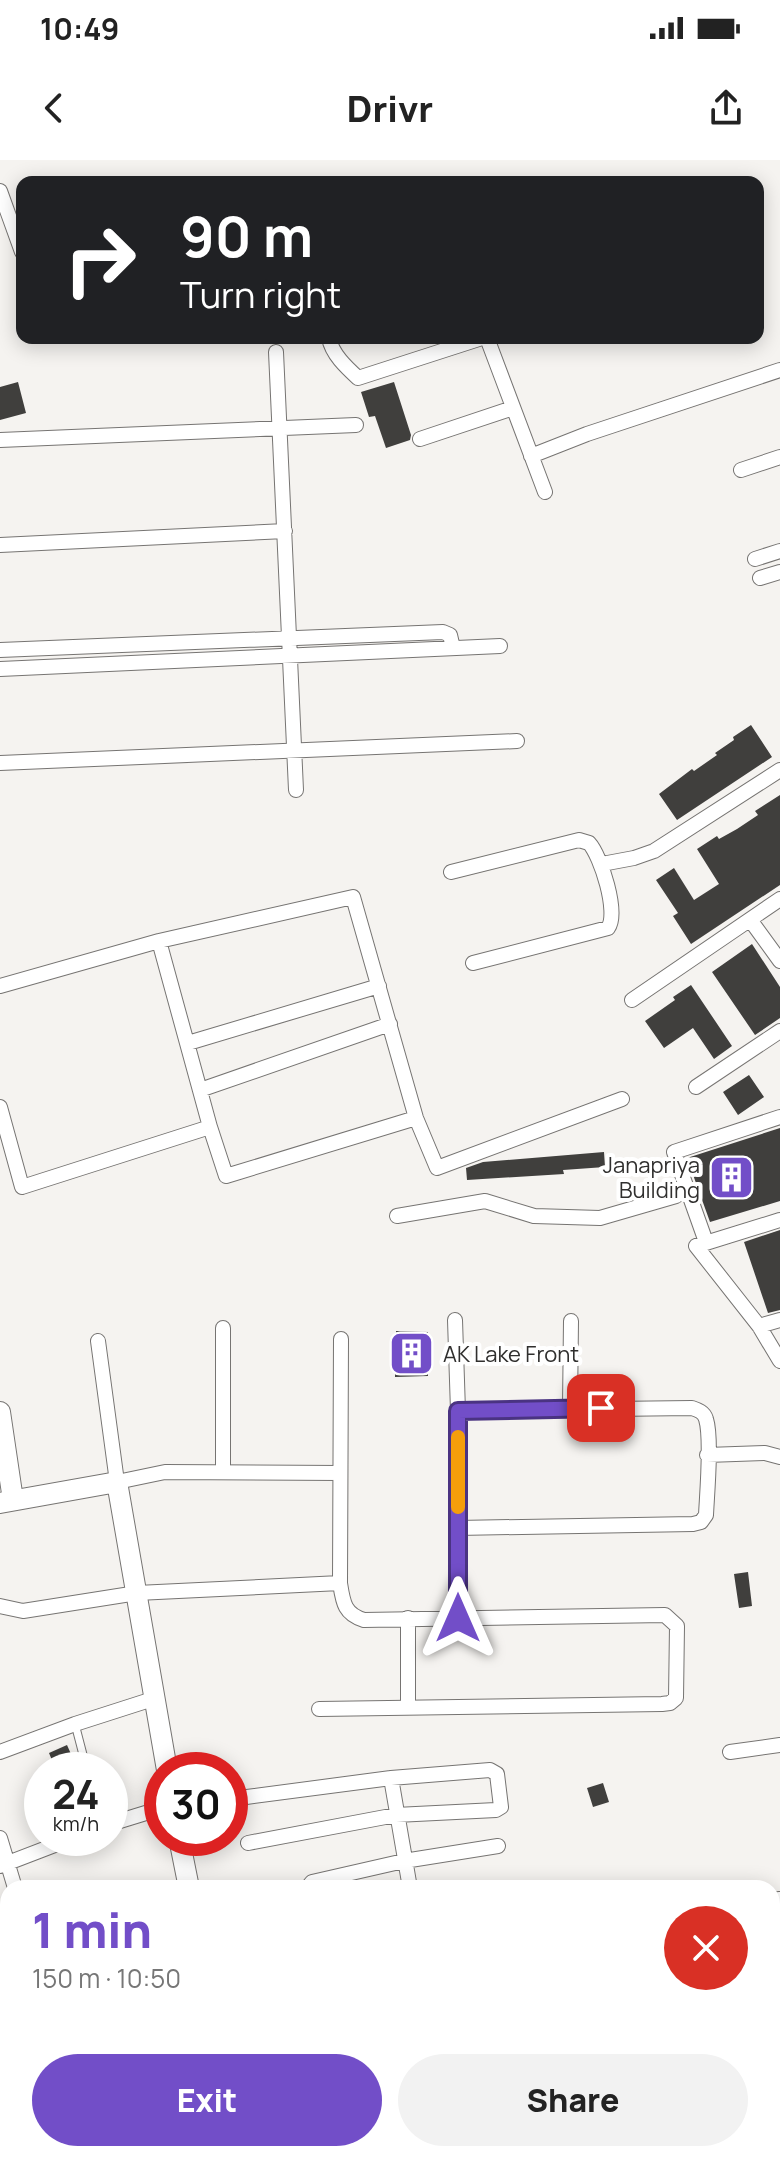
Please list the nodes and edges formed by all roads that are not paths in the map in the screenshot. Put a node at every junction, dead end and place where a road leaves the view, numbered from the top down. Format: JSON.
{"nodes":[{"id":1,"x":0,"y":191,"type":"edge"},
{"id":2,"x":16,"y":226,"type":"edge"},
{"id":3,"x":330,"y":344,"type":"edge"},
{"id":4,"x":465,"y":344,"type":"edge"},
{"id":5,"x":486,"y":344,"type":"edge"},
{"id":6,"x":276,"y":352,"type":"dead end"},
{"id":7,"x":780,"y":370,"type":"edge"},
{"id":8,"x":513,"y":408,"type":"junction"},
{"id":9,"x":356,"y":425,"type":"dead end"},
{"id":10,"x":281,"y":428,"type":"junction"},
{"id":11,"x":420,"y":439,"type":"dead end"},
{"id":12,"x":0,"y":440,"type":"edge"},
{"id":13,"x":531,"y":456,"type":"junction"},
{"id":14,"x":780,"y":457,"type":"edge"},
{"id":15,"x":741,"y":470,"type":"dead end"},
{"id":16,"x":545,"y":492,"type":"dead end"},
{"id":17,"x":285,"y":531,"type":"junction"},
{"id":18,"x":0,"y":545,"type":"edge"},
{"id":19,"x":780,"y":551,"type":"edge"},
{"id":20,"x":755,"y":559,"type":"dead end"},
{"id":21,"x":780,"y":572,"type":"edge"},
{"id":22,"x":760,"y":578,"type":"dead end"},
{"id":23,"x":290,"y":638,"type":"junction"},
{"id":24,"x":500,"y":646,"type":"dead end"},
{"id":25,"x":453,"y":648,"type":"junction"},
{"id":26,"x":0,"y":650,"type":"edge"},
{"id":27,"x":291,"y":655,"type":"junction"},
{"id":28,"x":0,"y":669,"type":"edge"},
{"id":29,"x":517,"y":741,"type":"dead end"},
{"id":30,"x":295,"y":751,"type":"junction"},
{"id":31,"x":0,"y":763,"type":"edge"},
{"id":32,"x":780,"y":770,"type":"edge"},
{"id":33,"x":296,"y":790,"type":"dead end"},
{"id":34,"x":602,"y":864,"type":"junction"},
{"id":35,"x":451,"y":872,"type":"dead end"},
{"id":36,"x":780,"y":899,"type":"edge"},
{"id":37,"x":751,"y":921,"type":"junction"},
{"id":38,"x":159,"y":941,"type":"junction"},
{"id":39,"x":780,"y":961,"type":"edge"},
{"id":40,"x":473,"y":963,"type":"dead end"},
{"id":41,"x":0,"y":986,"type":"edge"},
{"id":42,"x":379,"y":986,"type":"junction"},
{"id":43,"x":632,"y":1000,"type":"dead end"},
{"id":44,"x":390,"y":1024,"type":"junction"},
{"id":45,"x":780,"y":1031,"type":"edge"},
{"id":46,"x":188,"y":1043,"type":"junction"},
{"id":47,"x":696,"y":1087,"type":"dead end"},
{"id":48,"x":200,"y":1090,"type":"junction"},
{"id":49,"x":622,"y":1099,"type":"dead end"},
{"id":50,"x":0,"y":1107,"type":"edge"},
{"id":51,"x":780,"y":1117,"type":"edge"},
{"id":52,"x":416,"y":1118,"type":"junction"},
{"id":53,"x":210,"y":1127,"type":"junction"},
{"id":54,"x":6,"y":1153,"type":"edge"},
{"id":55,"x":676,"y":1196,"type":"dead end"},
{"id":56,"x":397,"y":1216,"type":"dead end"},
{"id":57,"x":780,"y":1220,"type":"edge"},
{"id":58,"x":706,"y":1242,"type":"junction"},
{"id":59,"x":455,"y":1320,"type":"dead end"},
{"id":60,"x":780,"y":1320,"type":"edge"},
{"id":61,"x":571,"y":1321,"type":"dead end"},
{"id":62,"x":759,"y":1326,"type":"junction"},
{"id":63,"x":223,"y":1328,"type":"dead end"},
{"id":64,"x":341,"y":1339,"type":"dead end"},
{"id":65,"x":98,"y":1341,"type":"dead end"},
{"id":66,"x":780,"y":1361,"type":"edge"},
{"id":67,"x":570,"y":1407,"type":"junction"},
{"id":68,"x":458,"y":1411,"type":"junction"},
{"id":69,"x":0,"y":1412,"type":"edge"},
{"id":70,"x":707,"y":1455,"type":"junction"},
{"id":71,"x":780,"y":1457,"type":"edge"},
{"id":72,"x":223,"y":1472,"type":"junction"},
{"id":73,"x":340,"y":1473,"type":"junction"},
{"id":74,"x":117,"y":1482,"type":"junction"},
{"id":75,"x":7,"y":1502,"type":"edge"},
{"id":76,"x":457,"y":1528,"type":"junction"},
{"id":77,"x":340,"y":1583,"type":"junction"},
{"id":78,"x":137,"y":1593,"type":"junction"},
{"id":79,"x":0,"y":1606,"type":"edge"},
{"id":80,"x":408,"y":1618,"type":"junction"},
{"id":81,"x":458,"y":1618,"type":"junction"},
{"id":82,"x":156,"y":1698,"type":"junction"},
{"id":83,"x":408,"y":1706,"type":"junction"},
{"id":84,"x":319,"y":1709,"type":"dead end"},
{"id":85,"x":75,"y":1724,"type":"junction"},
{"id":86,"x":780,"y":1745,"type":"edge"},
{"id":87,"x":0,"y":1752,"type":"edge"},
{"id":88,"x":82,"y":1752,"type":"edge"},
{"id":89,"x":164,"y":1752,"type":"edge"},
{"id":90,"x":730,"y":1752,"type":"dead end"},
{"id":91,"x":391,"y":1778,"type":"junction"},
{"id":92,"x":248,"y":1797,"type":"edge"},
{"id":93,"x":396,"y":1815,"type":"junction"},
{"id":94,"x":0,"y":1838,"type":"edge"},
{"id":95,"x":248,"y":1843,"type":"dead end"},
{"id":96,"x":498,"y":1846,"type":"dead end"},
{"id":97,"x":25,"y":1856,"type":"edge"},
{"id":98,"x":183,"y":1856,"type":"edge"},
{"id":99,"x":404,"y":1861,"type":"junction"},
{"id":100,"x":4,"y":1864,"type":"edge"},
{"id":101,"x":187,"y":1880,"type":"edge"},
{"id":102,"x":321,"y":1880,"type":"edge"},
{"id":103,"x":408,"y":1880,"type":"edge"}],
"edges":[{"from":1,"to":2,"type":"street"},
{"from":3,"to":4,"type":"street"},
{"from":5,"to":8,"type":"street"},
{"from":6,"to":10,"type":"street"},
{"from":7,"to":13,"type":"street"},
{"from":8,"to":11,"type":"street"},
{"from":8,"to":13,"type":"street"},
{"from":9,"to":10,"type":"street"},
{"from":10,"to":12,"type":"street"},
{"from":10,"to":17,"type":"street"},
{"from":13,"to":16,"type":"street"},
{"from":14,"to":15,"type":"street"},
{"from":17,"to":18,"type":"street"},
{"from":17,"to":23,"type":"street"},
{"from":19,"to":20,"type":"street"},
{"from":21,"to":22,"type":"street"},
{"from":23,"to":25,"type":"street"},
{"from":23,"to":26,"type":"street"},
{"from":23,"to":27,"type":"street"},
{"from":24,"to":25,"type":"street"},
{"from":25,"to":27,"type":"street"},
{"from":27,"to":28,"type":"street"},
{"from":27,"to":30,"type":"street"},
{"from":29,"to":30,"type":"street"},
{"from":30,"to":31,"type":"street"},
{"from":30,"to":33,"type":"street"},
{"from":32,"to":34,"type":"street"},
{"from":34,"to":35,"type":"street"},
{"from":34,"to":40,"type":"street"},
{"from":36,"to":37,"type":"street"},
{"from":37,"to":39,"type":"street"},
{"from":37,"to":43,"type":"street"},
{"from":38,"to":41,"type":"street"},
{"from":38,"to":42,"type":"street"},
{"from":38,"to":46,"type":"street"},
{"from":42,"to":44,"type":"street"},
{"from":42,"to":46,"type":"street"},
{"from":44,"to":48,"type":"street"},
{"from":44,"to":52,"type":"street"},
{"from":45,"to":47,"type":"street"},
{"from":46,"to":48,"type":"street"},
{"from":48,"to":53,"type":"street"},
{"from":49,"to":52,"type":"street"},
{"from":50,"to":54,"type":"street"},
{"from":51,"to":58,"type":"street"},
{"from":52,"to":53,"type":"street"},
{"from":53,"to":54,"type":"street"},
{"from":55,"to":56,"type":"street"},
{"from":57,"to":58,"type":"street"},
{"from":58,"to":62,"type":"street"},
{"from":59,"to":68,"type":"street"},
{"from":60,"to":62,"type":"street"},
{"from":61,"to":67,"type":"street"},
{"from":62,"to":66,"type":"street"},
{"from":63,"to":72,"type":"street"},
{"from":64,"to":73,"type":"street"},
{"from":65,"to":74,"type":"street"},
{"from":67,"to":68,"type":"street"},
{"from":67,"to":70,"type":"street"},
{"from":68,"to":76,"type":"street"},
{"from":69,"to":75,"type":"street"},
{"from":70,"to":71,"type":"street"},
{"from":70,"to":76,"type":"street"},
{"from":72,"to":73,"type":"street"},
{"from":72,"to":74,"type":"street"},
{"from":73,"to":77,"type":"street"},
{"from":74,"to":75,"type":"street"},
{"from":74,"to":78,"type":"street"},
{"from":76,"to":81,"type":"street"},
{"from":77,"to":78,"type":"street"},
{"from":77,"to":80,"type":"street"},
{"from":78,"to":79,"type":"street"},
{"from":78,"to":82,"type":"street"},
{"from":80,"to":81,"type":"street"},
{"from":80,"to":83,"type":"street"},
{"from":81,"to":83,"type":"street"},
{"from":82,"to":85,"type":"street"},
{"from":82,"to":89,"type":"street"},
{"from":83,"to":84,"type":"street"},
{"from":85,"to":87,"type":"street"},
{"from":85,"to":88,"type":"lane"},
{"from":86,"to":90,"type":"street"},
{"from":91,"to":92,"type":"street"},
{"from":91,"to":93,"type":"street"},
{"from":91,"to":93,"type":"street"},
{"from":93,"to":95,"type":"street"},
{"from":93,"to":99,"type":"street"},
{"from":94,"to":100,"type":"street"},
{"from":96,"to":99,"type":"street"},
{"from":97,"to":100,"type":"street"},
{"from":98,"to":101,"type":"street"},
{"from":99,"to":102,"type":"street"},
{"from":99,"to":103,"type":"street"}]}
